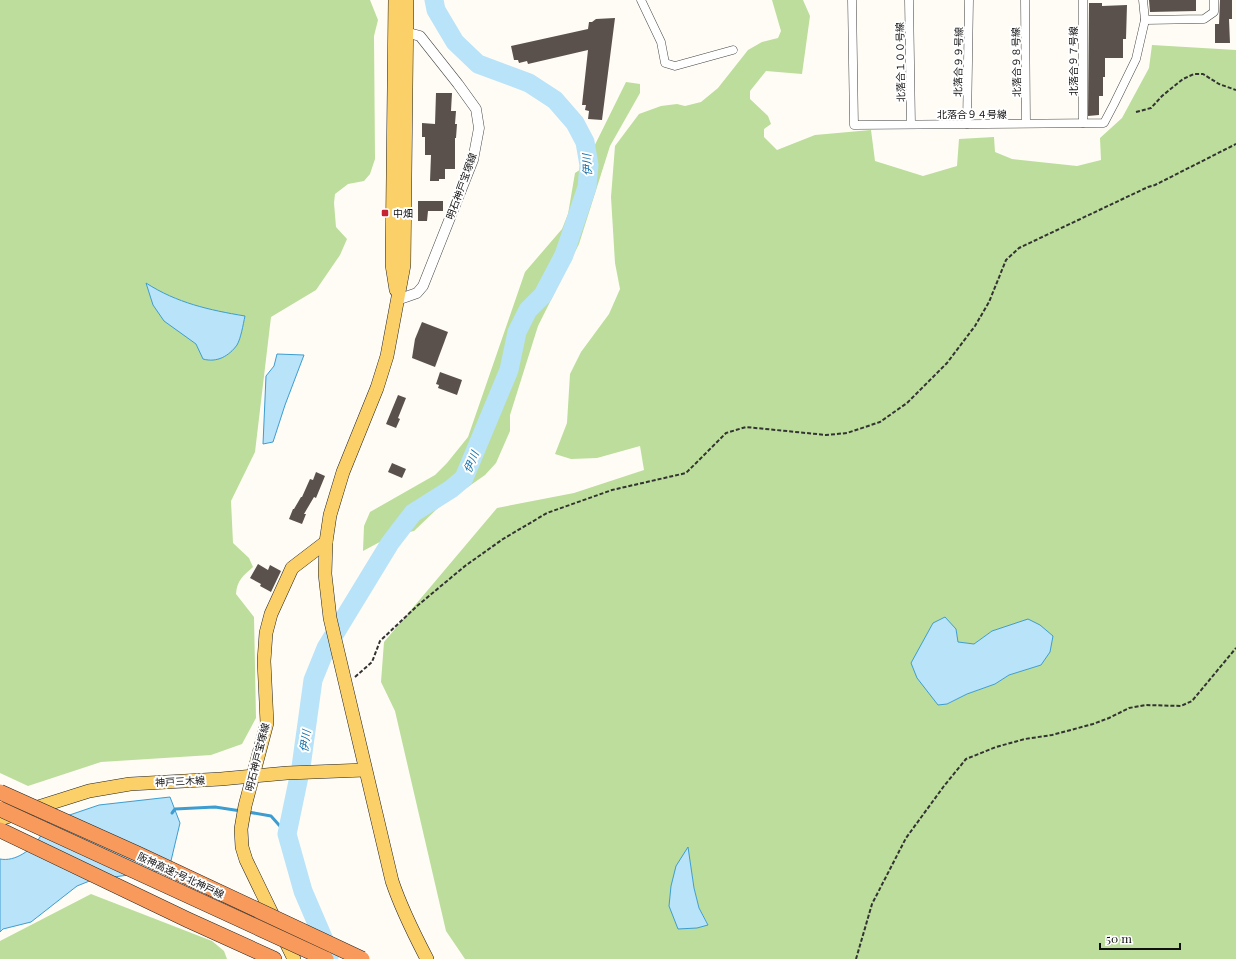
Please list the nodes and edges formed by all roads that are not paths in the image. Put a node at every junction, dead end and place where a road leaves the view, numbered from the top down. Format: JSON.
{"nodes":[{"id":1,"x":395,"y":0,"type":"edge"},
{"id":2,"x":407,"y":0,"type":"edge"},
{"id":3,"x":641,"y":0,"type":"edge"},
{"id":4,"x":852,"y":0,"type":"edge"},
{"id":5,"x":909,"y":0,"type":"edge"},
{"id":6,"x":969,"y":0,"type":"edge"},
{"id":7,"x":1025,"y":0,"type":"edge"},
{"id":8,"x":1084,"y":0,"type":"edge"},
{"id":9,"x":1143,"y":0,"type":"edge"},
{"id":10,"x":1214,"y":0,"type":"edge"},
{"id":11,"x":1145,"y":20,"type":"junction"},
{"id":12,"x":401,"y":31,"type":"junction"},
{"id":13,"x":733,"y":50,"type":"dead end"},
{"id":14,"x":1026,"y":123,"type":"junction"},
{"id":15,"x":1083,"y":123,"type":"junction"},
{"id":16,"x":910,"y":124,"type":"junction"},
{"id":17,"x":967,"y":124,"type":"junction"},
{"id":18,"x":397,"y":300,"type":"junction"},
{"id":19,"x":326,"y":542,"type":"junction"},
{"id":20,"x":365,"y":770,"type":"junction"},
{"id":21,"x":254,"y":777,"type":"junction"},
{"id":22,"x":0,"y":792,"type":"edge"},
{"id":23,"x":0,"y":800,"type":"edge"},
{"id":24,"x":0,"y":809,"type":"edge"},
{"id":25,"x":20,"y":813,"type":"junction"},
{"id":26,"x":0,"y":819,"type":"edge"},
{"id":27,"x":0,"y":830,"type":"edge"},
{"id":28,"x":274,"y":959,"type":"edge"},
{"id":29,"x":294,"y":959,"type":"edge"},
{"id":30,"x":326,"y":959,"type":"edge"},
{"id":31,"x":362,"y":959,"type":"edge"},
{"id":32,"x":427,"y":959,"type":"edge"}],
"edges":[{"from":1,"to":12,"type":"main road"},
{"from":2,"to":12,"type":"main road"},
{"from":3,"to":13,"type":"street"},
{"from":4,"to":16,"type":"street","name":"北落合９４号線"},
{"from":5,"to":16,"type":"street","name":"北落合１００号線"},
{"from":6,"to":17,"type":"street","name":"北落合９９号線"},
{"from":7,"to":14,"type":"street","name":"北落合９８号線"},
{"from":8,"to":15,"type":"street","name":"北落合９７号線"},
{"from":9,"to":11,"type":"street"},
{"from":10,"to":11,"type":"street"},
{"from":11,"to":15,"type":"street","name":"北落合９４号線"},
{"from":12,"to":18,"type":"main road"},
{"from":12,"to":18,"type":"street","name":"明石神戸宝塚線"},
{"from":14,"to":15,"type":"street","name":"北落合９４号線"},
{"from":14,"to":17,"type":"street","name":"北落合９４号線"},
{"from":16,"to":17,"type":"street","name":"北落合９４号線"},
{"from":18,"to":19,"type":"main road"},
{"from":19,"to":20,"type":"main road"},
{"from":19,"to":21,"type":"main road","name":"明石神戸宝塚線"},
{"from":20,"to":21,"type":"main road","name":"神戸三木線"},
{"from":20,"to":32,"type":"main road"},
{"from":21,"to":25,"type":"main road","name":"神戸三木線"},
{"from":21,"to":29,"type":"main road","name":"明石神戸宝塚線"},
{"from":22,"to":31,"type":"highway","name":"阪神高速7号北神戸線","bridge":true},
{"from":23,"to":25,"type":"highway"},
{"from":24,"to":30,"type":"highway","name":"阪神高速7号北神戸線","bridge":true},
{"from":25,"to":26,"type":"main road","name":"神戸三木線"},
{"from":27,"to":28,"type":"highway"}]}
